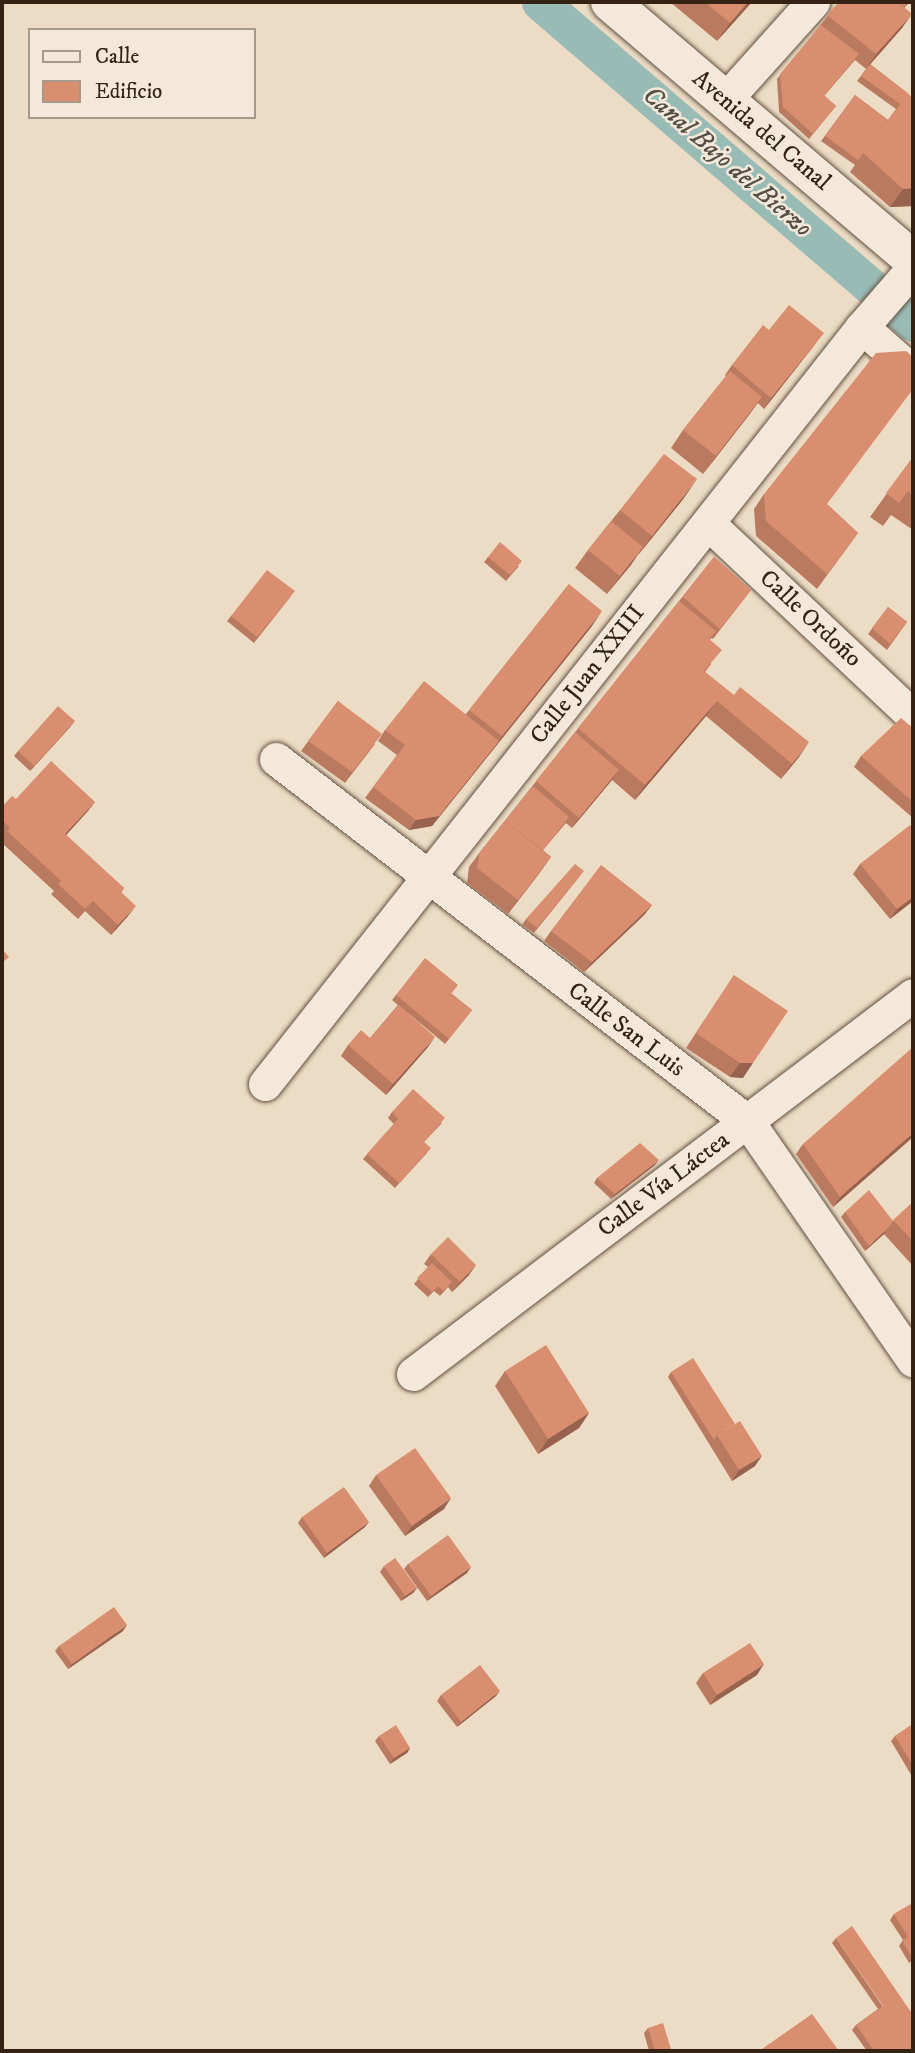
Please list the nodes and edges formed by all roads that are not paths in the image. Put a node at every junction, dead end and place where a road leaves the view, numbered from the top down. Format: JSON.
{"nodes":[{"id":1,"x":610,"y":2,"type":"edge"},
{"id":2,"x":813,"y":2,"type":"edge"},
{"id":3,"x":725,"y":100,"type":"junction"},
{"id":4,"x":908,"y":271,"type":"edge"},
{"id":5,"x":869,"y":320,"type":"junction"},
{"id":6,"x":913,"y":372,"type":"edge"},
{"id":7,"x":708,"y":523,"type":"junction"},
{"id":8,"x":913,"y":716,"type":"edge"},
{"id":9,"x":276,"y":759,"type":"dead end"},
{"id":10,"x":427,"y":878,"type":"junction"},
{"id":11,"x":913,"y":995,"type":"edge"},
{"id":12,"x":265,"y":1084,"type":"dead end"},
{"id":13,"x":748,"y":1122,"type":"junction"},
{"id":14,"x":913,"y":1360,"type":"edge"},
{"id":15,"x":414,"y":1374,"type":"dead end"}],
"edges":[{"from":1,"to":3,"type":"street","name":"Avenida del Canal"},
{"from":2,"to":3,"type":"street"},
{"from":3,"to":4,"type":"street","name":"Avenida del Canal"},
{"from":4,"to":5,"type":"street","name":"Calle Juan XXIII"},
{"from":5,"to":6,"type":"street"},
{"from":5,"to":7,"type":"street","name":"Calle Juan XXIII"},
{"from":7,"to":8,"type":"street","name":"Calle Ordoño"},
{"from":7,"to":10,"type":"street","name":"Calle Juan XXIII"},
{"from":9,"to":10,"type":"street","name":"Calle San Luis"},
{"from":10,"to":12,"type":"street","name":"Calle Juan XXIII"},
{"from":10,"to":13,"type":"street","name":"Calle San Luis"},
{"from":11,"to":13,"type":"street","name":"Calle Vía Láctea"},
{"from":13,"to":14,"type":"street","name":"Calle San Luis"},
{"from":13,"to":15,"type":"street","name":"Calle Vía Láctea"}]}
